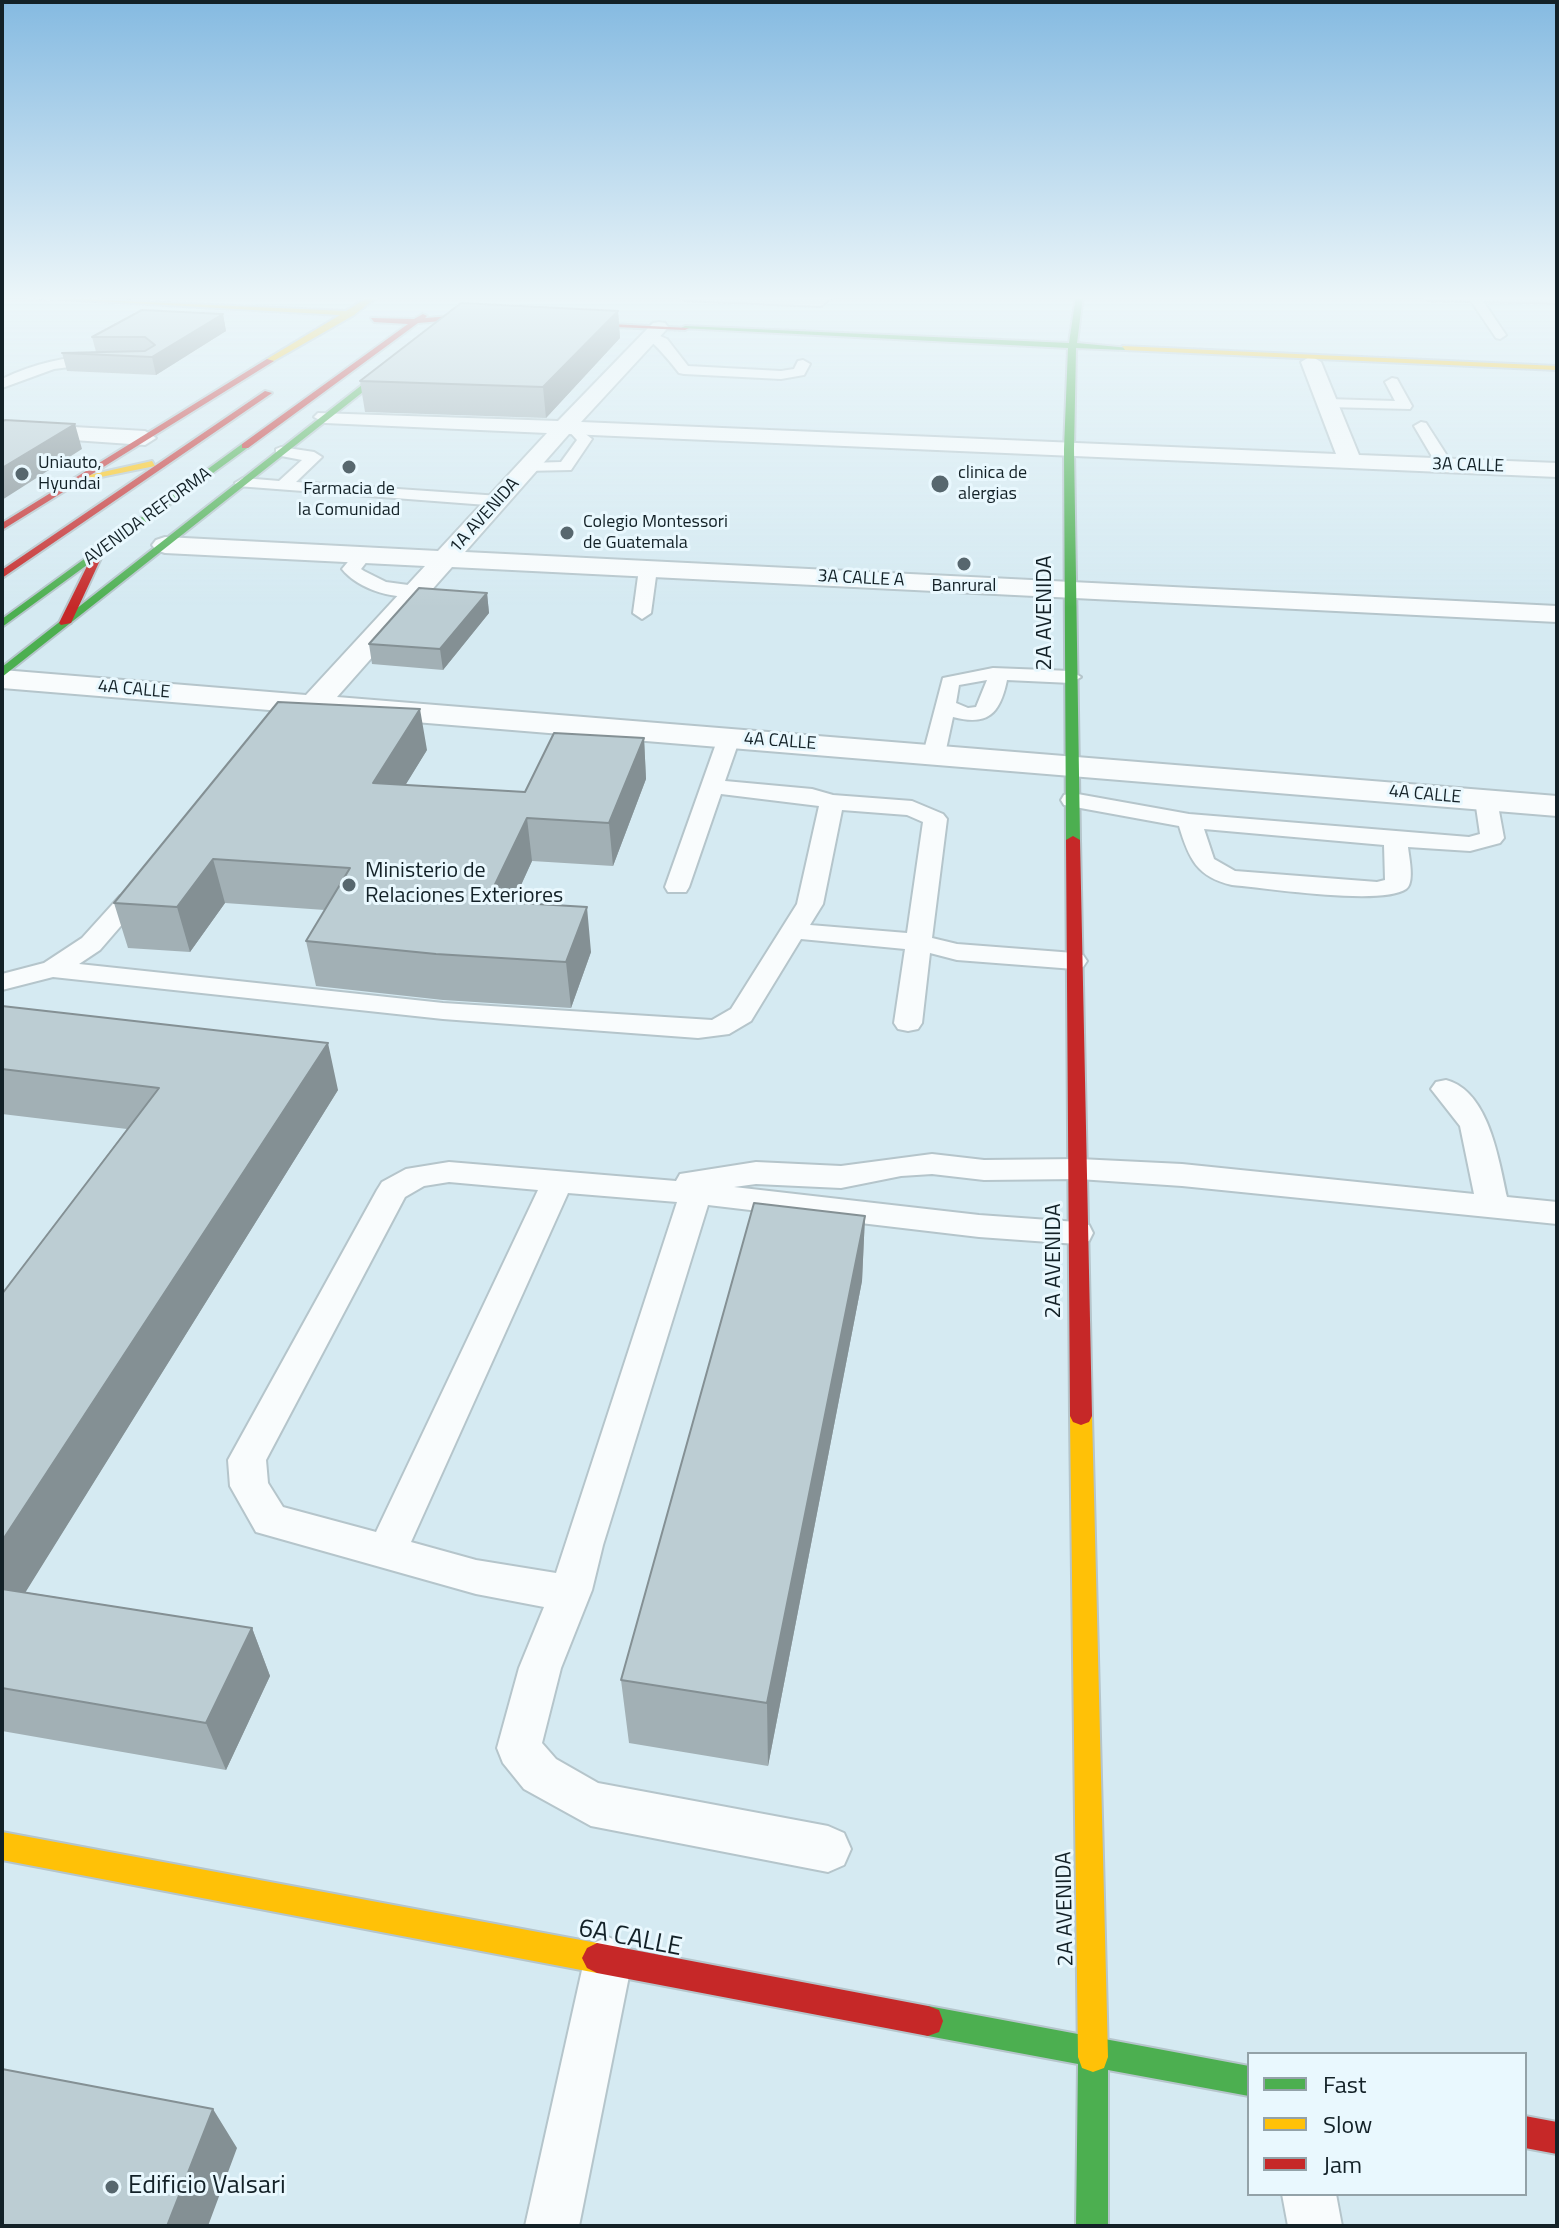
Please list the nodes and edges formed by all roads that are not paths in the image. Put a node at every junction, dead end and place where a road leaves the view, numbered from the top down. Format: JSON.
{"nodes":[{"id":1,"x":207,"y":400,"type":"edge"},
{"id":2,"x":257,"y":400,"type":"edge"},
{"id":3,"x":307,"y":400,"type":"edge"},
{"id":4,"x":347,"y":400,"type":"edge"},
{"id":5,"x":593,"y":400,"type":"edge"},
{"id":6,"x":1070,"y":400,"type":"edge"},
{"id":7,"x":1326,"y":400,"type":"edge"},
{"id":8,"x":1402,"y":400,"type":"edge"},
{"id":9,"x":1327,"y":403,"type":"junction"},
{"id":10,"x":325,"y":417,"type":"junction"},
{"id":11,"x":1421,"y":426,"type":"dead end"},
{"id":12,"x":568,"y":428,"type":"junction"},
{"id":13,"x":2,"y":429,"type":"edge"},
{"id":14,"x":145,"y":438,"type":"junction"},
{"id":15,"x":1069,"y":449,"type":"junction"},
{"id":16,"x":281,"y":452,"type":"junction"},
{"id":17,"x":170,"y":460,"type":"junction"},
{"id":18,"x":1350,"y":461,"type":"junction"},
{"id":19,"x":1445,"y":465,"type":"junction"},
{"id":20,"x":1557,"y":470,"type":"edge"},
{"id":21,"x":81,"y":478,"type":"junction"},
{"id":22,"x":243,"y":483,"type":"junction"},
{"id":23,"x":284,"y":485,"type":"junction"},
{"id":24,"x":500,"y":501,"type":"junction"},
{"id":25,"x":6,"y":521,"type":"edge"},
{"id":26,"x":165,"y":545,"type":"junction"},
{"id":27,"x":99,"y":552,"type":"junction"},
{"id":28,"x":363,"y":555,"type":"junction"},
{"id":29,"x":447,"y":559,"type":"junction"},
{"id":30,"x":648,"y":569,"type":"junction"},
{"id":31,"x":2,"y":575,"type":"edge"},
{"id":32,"x":1071,"y":589,"type":"junction"},
{"id":33,"x":417,"y":591,"type":"junction"},
{"id":34,"x":642,"y":613,"type":"dead end"},
{"id":35,"x":1557,"y":614,"type":"edge"},
{"id":36,"x":65,"y":623,"type":"junction"},
{"id":37,"x":2,"y":624,"type":"edge"},
{"id":38,"x":998,"y":675,"type":"junction"},
{"id":39,"x":2,"y":676,"type":"edge"},
{"id":40,"x":1071,"y":677,"type":"junction"},
{"id":41,"x":313,"y":705,"type":"junction"},
{"id":42,"x":945,"y":706,"type":"junction"},
{"id":43,"x":729,"y":738,"type":"junction"},
{"id":44,"x":934,"y":754,"type":"junction"},
{"id":45,"x":1071,"y":764,"type":"junction"},
{"id":46,"x":712,"y":786,"type":"junction"},
{"id":47,"x":1072,"y":800,"type":"junction"},
{"id":48,"x":1486,"y":800,"type":"junction"},
{"id":49,"x":831,"y":802,"type":"junction"},
{"id":50,"x":1557,"y":806,"type":"edge"},
{"id":51,"x":1189,"y":821,"type":"junction"},
{"id":52,"x":1396,"y":839,"type":"junction"},
{"id":53,"x":677,"y":887,"type":"dead end"},
{"id":54,"x":129,"y":901,"type":"edge"},
{"id":55,"x":793,"y":931,"type":"junction"},
{"id":56,"x":917,"y":942,"type":"junction"},
{"id":57,"x":1074,"y":952,"type":"junction"},
{"id":58,"x":53,"y":969,"type":"junction"},
{"id":59,"x":2,"y":982,"type":"edge"},
{"id":60,"x":908,"y":1023,"type":"dead end"},
{"id":61,"x":1446,"y":1089,"type":"dead end"},
{"id":62,"x":1079,"y":1169,"type":"junction"},
{"id":63,"x":558,"y":1181,"type":"junction"},
{"id":64,"x":657,"y":1189,"type":"junction"},
{"id":65,"x":696,"y":1193,"type":"junction"},
{"id":66,"x":1493,"y":1206,"type":"junction"},
{"id":67,"x":1557,"y":1213,"type":"edge"},
{"id":68,"x":1077,"y":1233,"type":"junction"},
{"id":69,"x":387,"y":1552,"type":"junction"},
{"id":70,"x":572,"y":1590,"type":"junction"},
{"id":71,"x":2,"y":1846,"type":"edge"},
{"id":72,"x":828,"y":1849,"type":"dead end"},
{"id":73,"x":608,"y":1961,"type":"junction"},
{"id":74,"x":1093,"y":2052,"type":"junction"},
{"id":75,"x":1247,"y":2081,"type":"edge"},
{"id":76,"x":1527,"y":2132,"type":"edge"},
{"id":77,"x":1557,"y":2138,"type":"edge"},
{"id":78,"x":1309,"y":2196,"type":"edge"},
{"id":79,"x":552,"y":2226,"type":"edge"},
{"id":80,"x":1092,"y":2226,"type":"edge"},
{"id":81,"x":1315,"y":2226,"type":"edge"}],
"edges":[{"from":1,"to":14,"type":"street"},
{"from":2,"to":17,"type":"street","name":"AVENIDA REFORMA"},
{"from":3,"to":27,"type":"street","name":"AVENIDA REFORMA"},
{"from":4,"to":10,"type":"street"},
{"from":5,"to":12,"type":"street","name":"1A AVENIDA"},
{"from":6,"to":15,"type":"street","name":"2A AVENIDA"},
{"from":7,"to":9,"type":"street"},
{"from":8,"to":9,"type":"lane"},
{"from":9,"to":18,"type":"street"},
{"from":10,"to":12,"type":"street","name":"3A CALLE"},
{"from":10,"to":16,"type":"street"},
{"from":11,"to":19,"type":"lane"},
{"from":12,"to":15,"type":"street","name":"3A CALLE"},
{"from":12,"to":24,"type":"street","name":"1A AVENIDA"},
{"from":13,"to":14,"type":"street"},
{"from":14,"to":21,"type":"street"},
{"from":15,"to":18,"type":"street","name":"3A CALLE"},
{"from":15,"to":32,"type":"street","name":"2A AVENIDA"},
{"from":16,"to":22,"type":"street"},
{"from":16,"to":23,"type":"lane"},
{"from":17,"to":21,"type":"street"},
{"from":17,"to":31,"type":"street","name":"AVENIDA REFORMA"},
{"from":18,"to":19,"type":"street","name":"3A CALLE"},
{"from":19,"to":20,"type":"street","name":"3A CALLE"},
{"from":21,"to":25,"type":"street"},
{"from":22,"to":23,"type":"lane"},
{"from":22,"to":26,"type":"street"},
{"from":23,"to":24,"type":"lane"},
{"from":24,"to":29,"type":"street","name":"1A AVENIDA"},
{"from":26,"to":28,"type":"street","name":"3A CALLE A"},
{"from":26,"to":36,"type":"street"},
{"from":27,"to":36,"type":"street"},
{"from":27,"to":37,"type":"street","name":"AVENIDA REFORMA"},
{"from":28,"to":29,"type":"street","name":"3A CALLE A"},
{"from":28,"to":33,"type":"lane"},
{"from":29,"to":30,"type":"street","name":"3A CALLE A"},
{"from":29,"to":33,"type":"street","name":"1A AVENIDA"},
{"from":30,"to":32,"type":"street","name":"3A CALLE A"},
{"from":30,"to":34,"type":"lane"},
{"from":32,"to":35,"type":"street","name":"3A CALLE A"},
{"from":32,"to":40,"type":"street","name":"2A AVENIDA"},
{"from":33,"to":41,"type":"street","name":"1A AVENIDA"},
{"from":36,"to":39,"type":"street"},
{"from":38,"to":40,"type":"lane"},
{"from":38,"to":42,"type":"lane"},
{"from":38,"to":42,"type":"lane"},
{"from":39,"to":41,"type":"street","name":"4A CALLE"},
{"from":40,"to":45,"type":"street","name":"2A AVENIDA"},
{"from":41,"to":43,"type":"street","name":"4A CALLE"},
{"from":42,"to":44,"type":"lane"},
{"from":43,"to":44,"type":"street","name":"4A CALLE"},
{"from":43,"to":46,"type":"lane"},
{"from":44,"to":45,"type":"street","name":"4A CALLE"},
{"from":45,"to":47,"type":"street","name":"2A AVENIDA"},
{"from":45,"to":48,"type":"street","name":"4A CALLE"},
{"from":46,"to":49,"type":"lane"},
{"from":46,"to":53,"type":"lane"},
{"from":47,"to":51,"type":"lane"},
{"from":47,"to":57,"type":"street","name":"2A AVENIDA"},
{"from":48,"to":50,"type":"street","name":"4A CALLE"},
{"from":48,"to":52,"type":"lane"},
{"from":49,"to":55,"type":"lane"},
{"from":49,"to":56,"type":"lane"},
{"from":51,"to":52,"type":"lane"},
{"from":51,"to":52,"type":"lane"},
{"from":54,"to":58,"type":"lane"},
{"from":55,"to":56,"type":"lane"},
{"from":55,"to":58,"type":"lane"},
{"from":56,"to":57,"type":"lane"},
{"from":56,"to":60,"type":"lane"},
{"from":57,"to":62,"type":"street","name":"2A AVENIDA"},
{"from":58,"to":59,"type":"lane"},
{"from":61,"to":66,"type":"lane"},
{"from":62,"to":64,"type":"lane"},
{"from":62,"to":66,"type":"lane"},
{"from":62,"to":68,"type":"street","name":"2A AVENIDA"},
{"from":63,"to":64,"type":"lane"},
{"from":63,"to":69,"type":"lane"},
{"from":63,"to":69,"type":"lane"},
{"from":64,"to":65,"type":"lane"},
{"from":65,"to":68,"type":"lane"},
{"from":65,"to":70,"type":"lane"},
{"from":66,"to":67,"type":"lane"},
{"from":68,"to":74,"type":"street","name":"2A AVENIDA"},
{"from":69,"to":70,"type":"lane"},
{"from":70,"to":72,"type":"lane"},
{"from":71,"to":73,"type":"street","name":"6A CALLE"},
{"from":73,"to":74,"type":"street","name":"6A CALLE"},
{"from":73,"to":79,"type":"lane"},
{"from":74,"to":75,"type":"street","name":"6A CALLE"},
{"from":74,"to":80,"type":"street","name":"2A AVENIDA"},
{"from":76,"to":77,"type":"street"},
{"from":78,"to":81,"type":"lane"}]}
